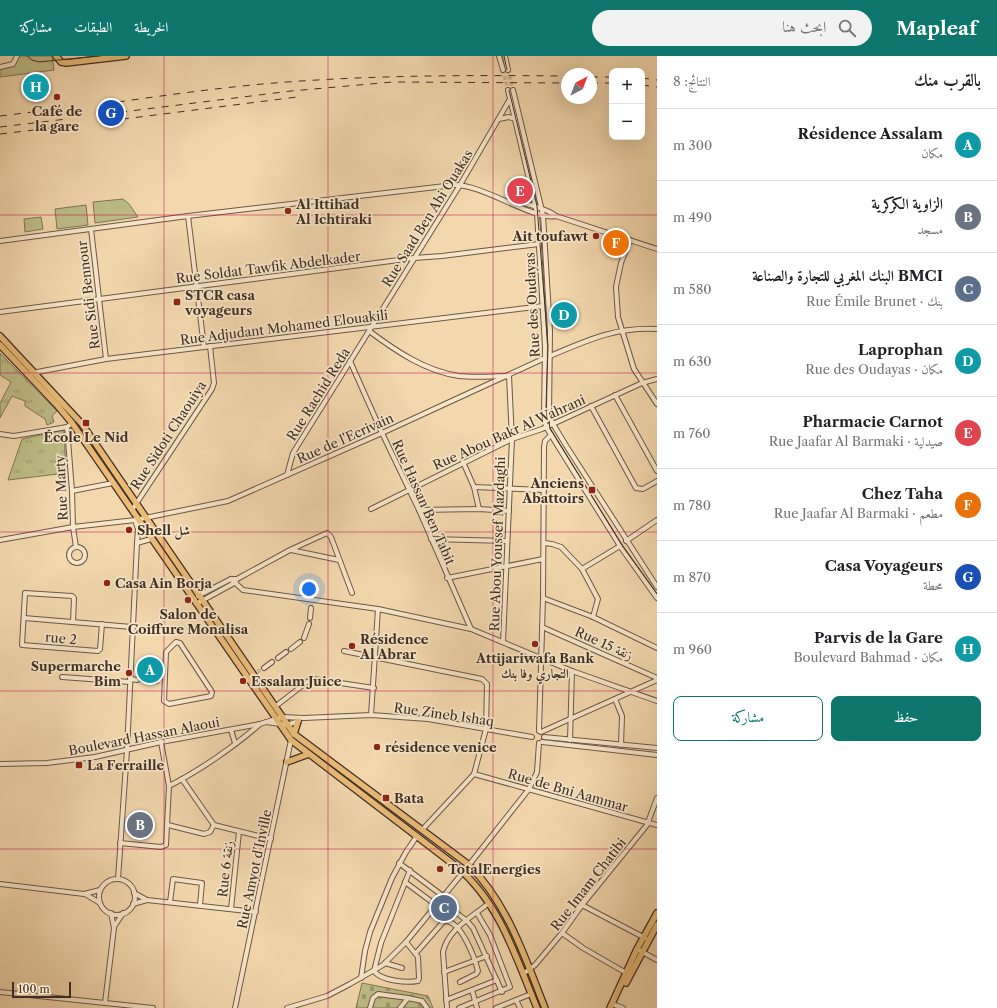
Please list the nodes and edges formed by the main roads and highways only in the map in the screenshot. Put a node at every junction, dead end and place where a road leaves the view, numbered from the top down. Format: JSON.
{"nodes":[{"id":1,"x":57,"y":56,"type":"edge"},
{"id":2,"x":126,"y":56,"type":"edge"},
{"id":3,"x":0,"y":336,"type":"edge"},
{"id":4,"x":0,"y":345,"type":"edge"},
{"id":5,"x":31,"y":373,"type":"junction"},
{"id":6,"x":301,"y":720,"type":"road end"},
{"id":7,"x":294,"y":734,"type":"junction"},
{"id":8,"x":309,"y":754,"type":"junction"},
{"id":9,"x":287,"y":762,"type":"road end"},
{"id":10,"x":657,"y":913,"type":"edge"},
{"id":11,"x":657,"y":925,"type":"edge"},
{"id":12,"x":646,"y":939,"type":"junction"},
{"id":13,"x":613,"y":1006,"type":"edge"},
{"id":14,"x":537,"y":1008,"type":"edge"},
{"id":15,"x":545,"y":1008,"type":"edge"}],
"edges":[{"from":1,"to":2,"type":"main road"},
{"from":3,"to":5,"type":"main road"},
{"from":4,"to":5,"type":"main road"},
{"from":5,"to":7,"type":"main road"},
{"from":5,"to":8,"type":"main road"},
{"from":6,"to":7,"type":"main road"},
{"from":7,"to":15,"type":"main road"},
{"from":8,"to":9,"type":"main road"},
{"from":8,"to":14,"type":"main road"},
{"from":10,"to":12,"type":"main road"},
{"from":11,"to":12,"type":"main road"},
{"from":12,"to":13,"type":"main road"}]}
